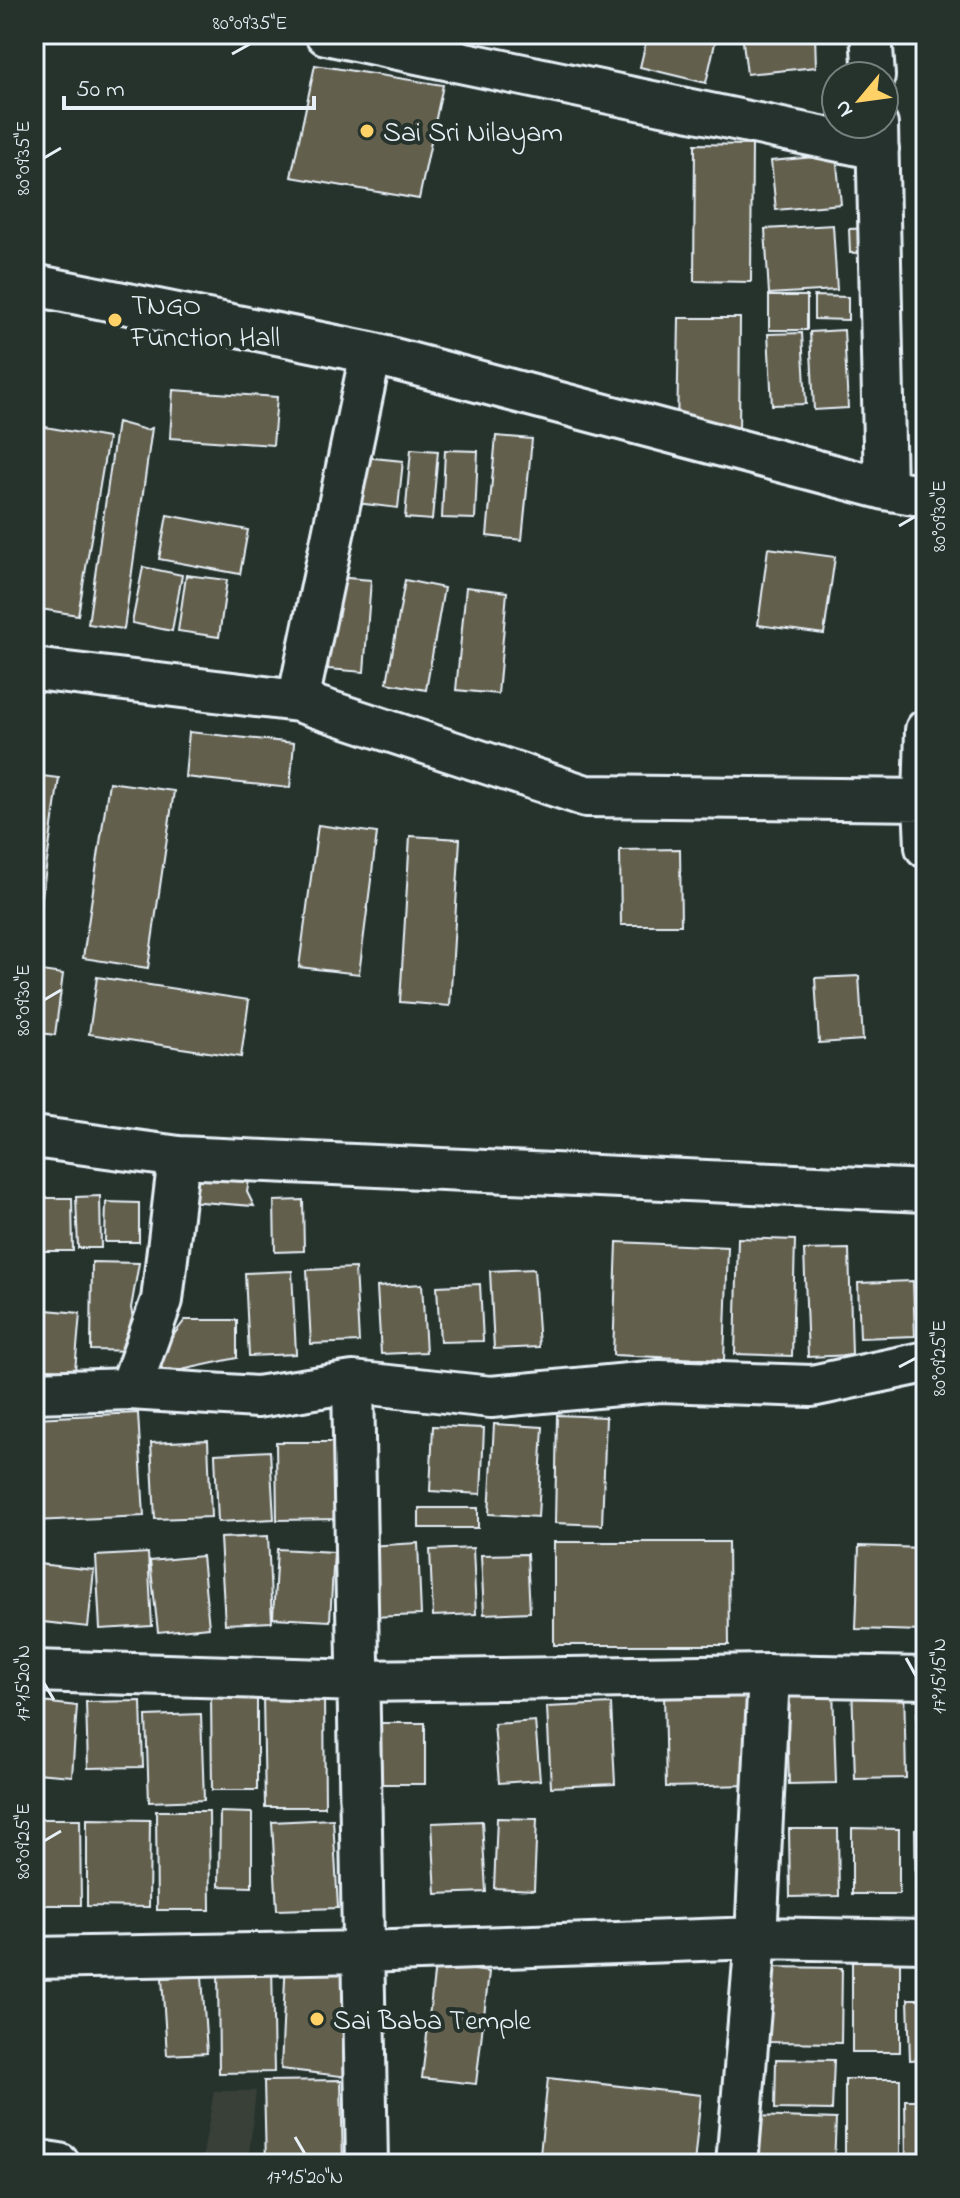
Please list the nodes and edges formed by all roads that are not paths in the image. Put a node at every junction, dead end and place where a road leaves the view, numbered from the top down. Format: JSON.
{"nodes":[{"id":1,"x":326,"y":34,"type":"edge"},
{"id":2,"x":871,"y":34,"type":"edge"},
{"id":3,"x":873,"y":60,"type":"edge"},
{"id":4,"x":820,"y":125,"type":"edge"},
{"id":5,"x":878,"y":140,"type":"edge"},
{"id":6,"x":34,"y":285,"type":"edge"},
{"id":7,"x":371,"y":353,"type":"junction"},
{"id":8,"x":885,"y":489,"type":"junction"},
{"id":9,"x":926,"y":496,"type":"edge"},
{"id":10,"x":34,"y":669,"type":"edge"},
{"id":11,"x":298,"y":701,"type":"junction"},
{"id":12,"x":926,"y":730,"type":"edge"},
{"id":13,"x":925,"y":800,"type":"edge"},
{"id":14,"x":926,"y":847,"type":"edge"},
{"id":15,"x":34,"y":1137,"type":"edge"},
{"id":16,"x":179,"y":1157,"type":"junction"},
{"id":17,"x":926,"y":1191,"type":"edge"},
{"id":18,"x":926,"y":1362,"type":"edge"},
{"id":19,"x":353,"y":1382,"type":"junction"},
{"id":20,"x":130,"y":1389,"type":"junction"},
{"id":21,"x":34,"y":1392,"type":"edge"},
{"id":22,"x":34,"y":1671,"type":"edge"},
{"id":23,"x":769,"y":1675,"type":"junction"},
{"id":24,"x":926,"y":1678,"type":"edge"},
{"id":25,"x":360,"y":1681,"type":"junction"},
{"id":26,"x":756,"y":1938,"type":"junction"},
{"id":27,"x":926,"y":1941,"type":"edge"},
{"id":28,"x":364,"y":1952,"type":"junction"},
{"id":29,"x":34,"y":1958,"type":"edge"},
{"id":30,"x":34,"y":2160,"type":"edge"},
{"id":31,"x":59,"y":2164,"type":"edge"},
{"id":32,"x":367,"y":2164,"type":"edge"},
{"id":33,"x":737,"y":2164,"type":"edge"}],
"edges":[{"from":1,"to":4,"type":"street"},
{"from":2,"to":3,"type":"street"},
{"from":5,"to":8,"type":"street"},
{"from":6,"to":7,"type":"street"},
{"from":7,"to":8,"type":"street"},
{"from":7,"to":11,"type":"street"},
{"from":8,"to":9,"type":"street"},
{"from":10,"to":11,"type":"street"},
{"from":11,"to":13,"type":"street"},
{"from":12,"to":13,"type":"street"},
{"from":13,"to":14,"type":"street"},
{"from":15,"to":16,"type":"street"},
{"from":16,"to":17,"type":"street"},
{"from":16,"to":20,"type":"street"},
{"from":18,"to":19,"type":"street"},
{"from":19,"to":20,"type":"street"},
{"from":19,"to":25,"type":"street"},
{"from":20,"to":21,"type":"street"},
{"from":22,"to":25,"type":"street"},
{"from":23,"to":24,"type":"street"},
{"from":23,"to":25,"type":"street"},
{"from":23,"to":26,"type":"street"},
{"from":25,"to":28,"type":"street"},
{"from":26,"to":27,"type":"street"},
{"from":26,"to":28,"type":"street"},
{"from":26,"to":33,"type":"street"},
{"from":28,"to":29,"type":"street"},
{"from":28,"to":32,"type":"street"},
{"from":30,"to":31,"type":"street"}]}
